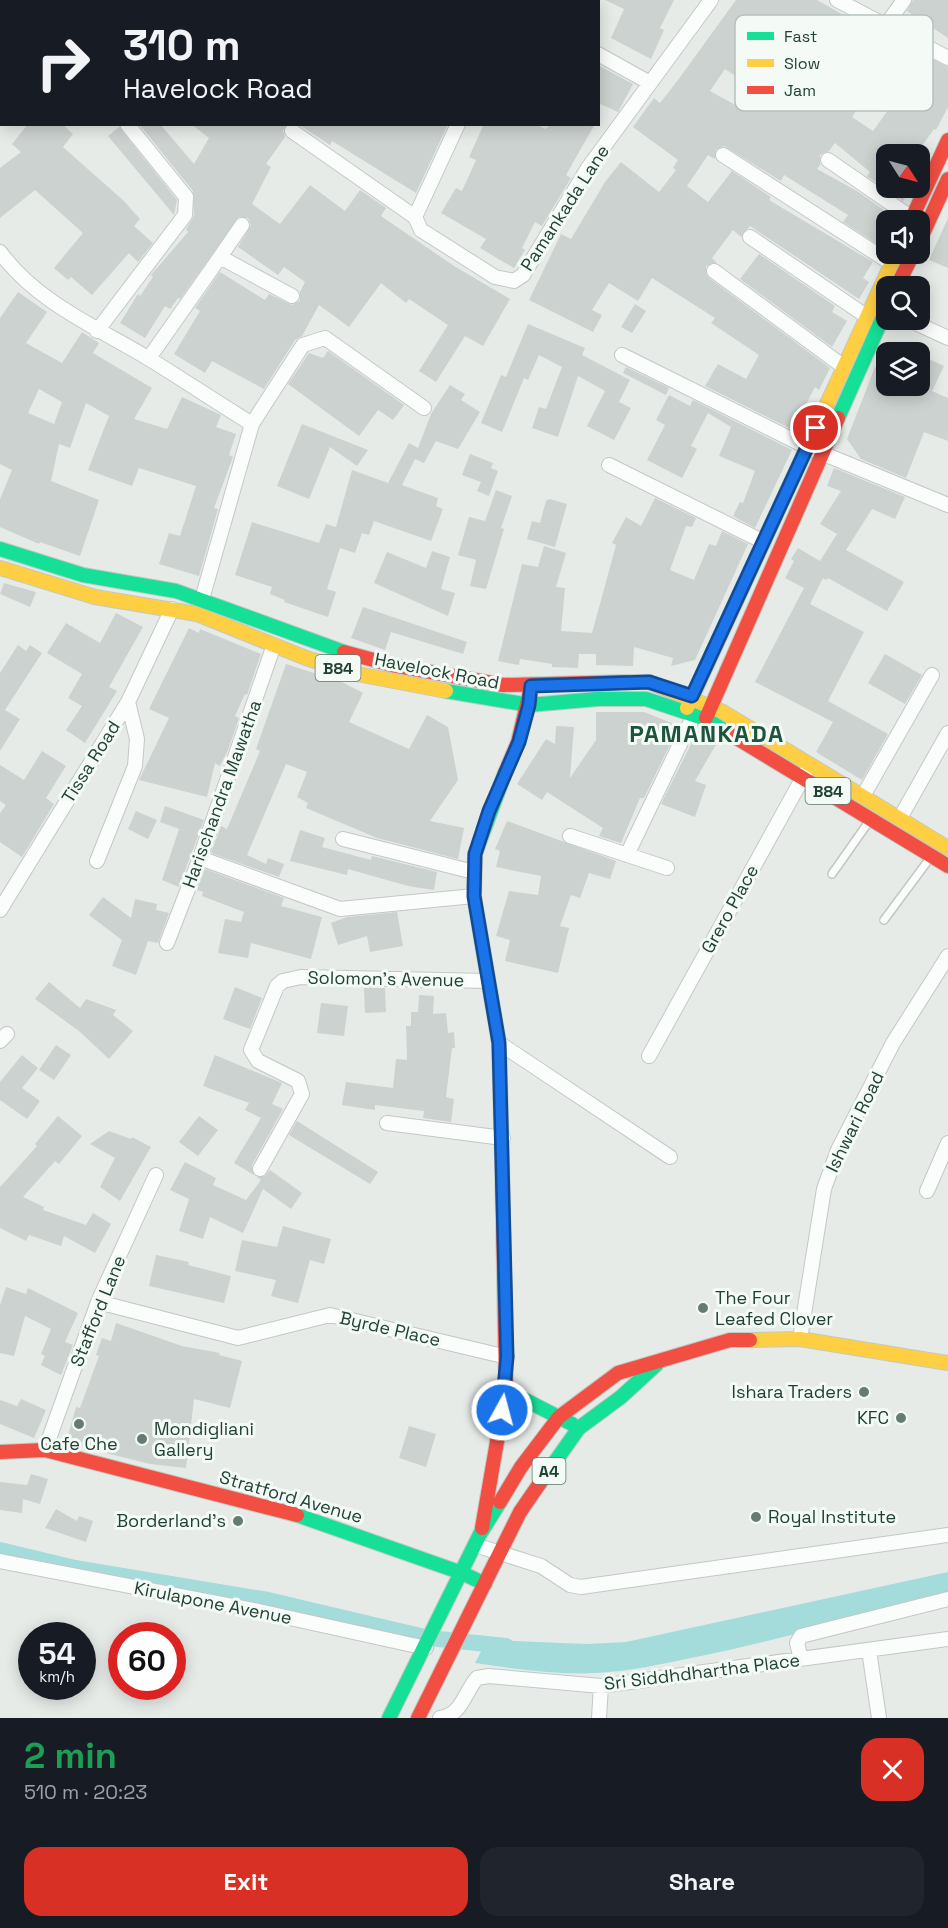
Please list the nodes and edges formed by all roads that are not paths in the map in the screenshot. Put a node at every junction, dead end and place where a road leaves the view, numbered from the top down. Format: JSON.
{"nodes":[{"id":1,"x":711,"y":0,"type":"edge"},
{"id":2,"x":837,"y":0,"type":"edge"},
{"id":3,"x":904,"y":0,"type":"edge"},
{"id":4,"x":854,"y":3,"type":"edge"},
{"id":5,"x":871,"y":15,"type":"edge"},
{"id":6,"x":893,"y":15,"type":"edge"},
{"id":7,"x":933,"y":50,"type":"edge"},
{"id":8,"x":600,"y":55,"type":"edge"},
{"id":9,"x":948,"y":58,"type":"edge"},
{"id":10,"x":650,"y":83,"type":"junction"},
{"id":11,"x":129,"y":126,"type":"edge"},
{"id":12,"x":457,"y":126,"type":"edge"},
{"id":13,"x":292,"y":131,"type":"dead end"},
{"id":14,"x":948,"y":140,"type":"edge"},
{"id":15,"x":723,"y":155,"type":"dead end"},
{"id":16,"x":828,"y":160,"type":"dead end"},
{"id":17,"x":948,"y":179,"type":"edge"},
{"id":18,"x":898,"y":210,"type":"edge"},
{"id":19,"x":915,"y":210,"type":"edge"},
{"id":20,"x":415,"y":217,"type":"junction"},
{"id":21,"x":930,"y":218,"type":"edge"},
{"id":22,"x":242,"y":225,"type":"dead end"},
{"id":23,"x":750,"y":237,"type":"dead end"},
{"id":24,"x":876,"y":248,"type":"edge"},
{"id":25,"x":0,"y":252,"type":"edge"},
{"id":26,"x":220,"y":257,"type":"junction"},
{"id":27,"x":890,"y":264,"type":"edge"},
{"id":28,"x":714,"y":271,"type":"dead end"},
{"id":29,"x":292,"y":296,"type":"dead end"},
{"id":30,"x":866,"y":316,"type":"junction"},
{"id":31,"x":877,"y":330,"type":"edge"},
{"id":32,"x":930,"y":330,"type":"edge"},
{"id":33,"x":96,"y":331,"type":"junction"},
{"id":34,"x":948,"y":338,"type":"edge"},
{"id":35,"x":622,"y":355,"type":"dead end"},
{"id":36,"x":149,"y":358,"type":"junction"},
{"id":37,"x":843,"y":367,"type":"junction"},
{"id":38,"x":424,"y":408,"type":"dead end"},
{"id":39,"x":252,"y":424,"type":"junction"},
{"id":40,"x":807,"y":447,"type":"junction"},
{"id":41,"x":822,"y":454,"type":"junction"},
{"id":42,"x":609,"y":465,"type":"dead end"},
{"id":43,"x":948,"y":505,"type":"edge"},
{"id":44,"x":764,"y":542,"type":"junction"},
{"id":45,"x":0,"y":549,"type":"edge"},
{"id":46,"x":0,"y":568,"type":"edge"},
{"id":47,"x":202,"y":599,"type":"junction"},
{"id":48,"x":172,"y":609,"type":"junction"},
{"id":49,"x":274,"y":645,"type":"junction"},
{"id":50,"x":932,"y":675,"type":"dead end"},
{"id":51,"x":531,"y":686,"type":"junction"},
{"id":52,"x":692,"y":696,"type":"junction"},
{"id":53,"x":128,"y":702,"type":"junction"},
{"id":54,"x":529,"y":705,"type":"junction"},
{"id":55,"x":713,"y":706,"type":"junction"},
{"id":56,"x":695,"y":715,"type":"junction"},
{"id":57,"x":948,"y":733,"type":"edge"},
{"id":58,"x":811,"y":763,"type":"junction"},
{"id":59,"x":803,"y":777,"type":"junction"},
{"id":60,"x":862,"y":796,"type":"junction"},
{"id":61,"x":880,"y":806,"type":"junction"},
{"id":62,"x":872,"y":818,"type":"junction"},
{"id":63,"x":900,"y":818,"type":"junction"},
{"id":64,"x":570,"y":836,"type":"dead end"},
{"id":65,"x":343,"y":839,"type":"dead end"},
{"id":66,"x":948,"y":848,"type":"edge"},
{"id":67,"x":627,"y":855,"type":"junction"},
{"id":68,"x":931,"y":856,"type":"junction"},
{"id":69,"x":200,"y":858,"type":"junction"},
{"id":70,"x":97,"y":861,"type":"dead end"},
{"id":71,"x":948,"y":866,"type":"edge"},
{"id":72,"x":667,"y":868,"type":"dead end"},
{"id":73,"x":474,"y":872,"type":"junction"},
{"id":74,"x":832,"y":874,"type":"dead end"},
{"id":75,"x":474,"y":896,"type":"junction"},
{"id":76,"x":0,"y":910,"type":"edge"},
{"id":77,"x":884,"y":920,"type":"dead end"},
{"id":78,"x":167,"y":943,"type":"dead end"},
{"id":79,"x":948,"y":956,"type":"edge"},
{"id":80,"x":488,"y":981,"type":"junction"},
{"id":81,"x":499,"y":1043,"type":"junction"},
{"id":82,"x":649,"y":1056,"type":"dead end"},
{"id":83,"x":387,"y":1123,"type":"dead end"},
{"id":84,"x":504,"y":1138,"type":"junction"},
{"id":85,"x":948,"y":1143,"type":"edge"},
{"id":86,"x":670,"y":1157,"type":"dead end"},
{"id":87,"x":260,"y":1169,"type":"dead end"},
{"id":88,"x":156,"y":1175,"type":"dead end"},
{"id":89,"x":927,"y":1191,"type":"dead end"},
{"id":90,"x":99,"y":1302,"type":"junction"},
{"id":91,"x":800,"y":1339,"type":"junction"},
{"id":92,"x":507,"y":1357,"type":"junction"},
{"id":93,"x":658,"y":1362,"type":"junction"},
{"id":94,"x":948,"y":1364,"type":"edge"},
{"id":95,"x":506,"y":1390,"type":"junction"},
{"id":96,"x":560,"y":1417,"type":"junction"},
{"id":97,"x":579,"y":1428,"type":"junction"},
{"id":98,"x":45,"y":1450,"type":"junction"},
{"id":99,"x":0,"y":1452,"type":"edge"},
{"id":100,"x":948,"y":1535,"type":"edge"},
{"id":101,"x":478,"y":1540,"type":"junction"},
{"id":102,"x":500,"y":1554,"type":"junction"},
{"id":103,"x":0,"y":1561,"type":"edge"},
{"id":104,"x":462,"y":1573,"type":"junction"},
{"id":105,"x":485,"y":1584,"type":"junction"},
{"id":106,"x":948,"y":1599,"type":"edge"},
{"id":107,"x":948,"y":1639,"type":"edge"},
{"id":108,"x":426,"y":1648,"type":"junction"},
{"id":109,"x":869,"y":1650,"type":"junction"},
{"id":110,"x":801,"y":1659,"type":"junction"},
{"id":111,"x":601,"y":1686,"type":"junction"},
{"id":112,"x":389,"y":1718,"type":"edge"},
{"id":113,"x":418,"y":1718,"type":"edge"},
{"id":114,"x":440,"y":1718,"type":"edge"},
{"id":115,"x":599,"y":1718,"type":"edge"},
{"id":116,"x":879,"y":1718,"type":"edge"}],
"edges":[{"from":1,"to":10,"type":"street","name":"Pamankada Lane"},
{"from":2,"to":4,"type":"street"},
{"from":3,"to":6,"type":"street"},
{"from":4,"to":5,"type":"street"},
{"from":7,"to":9,"type":"street"},
{"from":8,"to":10,"type":"street"},
{"from":10,"to":20,"type":"street","name":"Pamankada Lane"},
{"from":11,"to":33,"type":"street"},
{"from":12,"to":20,"type":"street"},
{"from":13,"to":20,"type":"street","name":"Pamankada Lane"},
{"from":14,"to":19,"type":"main road"},
{"from":15,"to":24,"type":"street"},
{"from":16,"to":18,"type":"street"},
{"from":17,"to":21,"type":"main road"},
{"from":22,"to":26,"type":"street"},
{"from":23,"to":30,"type":"street"},
{"from":25,"to":33,"type":"street"},
{"from":26,"to":29,"type":"street"},
{"from":26,"to":36,"type":"street"},
{"from":27,"to":30,"type":"main road"},
{"from":28,"to":37,"type":"street"},
{"from":30,"to":37,"type":"main road"},
{"from":31,"to":41,"type":"main road"},
{"from":32,"to":34,"type":"street"},
{"from":33,"to":36,"type":"street"},
{"from":35,"to":40,"type":"street"},
{"from":36,"to":39,"type":"street"},
{"from":37,"to":40,"type":"main road"},
{"from":38,"to":39,"type":"street"},
{"from":39,"to":47,"type":"street"},
{"from":40,"to":41,"type":"street"},
{"from":40,"to":44,"type":"main road"},
{"from":41,"to":43,"type":"street"},
{"from":41,"to":55,"type":"main road"},
{"from":42,"to":44,"type":"street"},
{"from":44,"to":52,"type":"main road"},
{"from":45,"to":47,"type":"main road","name":"Havelock Road","number":"B84"},
{"from":46,"to":48,"type":"main road","name":"Havelock Road","number":"B84"},
{"from":47,"to":51,"type":"main road","name":"Havelock Road","number":"B84"},
{"from":48,"to":49,"type":"main road","name":"Havelock Road","number":"B84"},
{"from":48,"to":53,"type":"street","name":"Tissa Road"},
{"from":49,"to":54,"type":"main road","name":"Havelock Road","number":"B84"},
{"from":49,"to":69,"type":"street","name":"Harischandra Mawatha"},
{"from":50,"to":60,"type":"street"},
{"from":51,"to":52,"type":"main road","name":"Havelock Road","number":"B84"},
{"from":51,"to":54,"type":"main road"},
{"from":52,"to":55,"type":"main road","name":"Havelock Road","number":"B84"},
{"from":52,"to":56,"type":"main road"},
{"from":53,"to":70,"type":"street"},
{"from":53,"to":76,"type":"street","name":"Tissa Road"},
{"from":54,"to":56,"type":"main road","name":"Havelock Road","number":"B84"},
{"from":54,"to":73,"type":"main road"},
{"from":55,"to":56,"type":"main road"},
{"from":55,"to":58,"type":"main road","name":"Havelock Road","number":"B84"},
{"from":56,"to":59,"type":"main road","name":"Havelock Road","number":"B84"},
{"from":56,"to":67,"type":"street"},
{"from":57,"to":63,"type":"street"},
{"from":58,"to":59,"type":"street","name":"Grero Place"},
{"from":58,"to":60,"type":"main road","name":"Havelock Road","number":"B84"},
{"from":59,"to":62,"type":"main road","name":"Havelock Road","number":"B84"},
{"from":59,"to":82,"type":"street","name":"Grero Place"},
{"from":60,"to":61,"type":"main road","name":"Havelock Road","number":"B84"},
{"from":61,"to":62,"type":"lane"},
{"from":61,"to":63,"type":"main road","name":"Havelock Road","number":"B84"},
{"from":62,"to":68,"type":"main road","name":"Havelock Road","number":"B84"},
{"from":62,"to":74,"type":"lane"},
{"from":63,"to":66,"type":"main road","name":"Havelock Road","number":"B84"},
{"from":64,"to":67,"type":"street"},
{"from":65,"to":73,"type":"street"},
{"from":67,"to":72,"type":"street"},
{"from":68,"to":71,"type":"main road","name":"Havelock Road","number":"B84"},
{"from":68,"to":77,"type":"lane"},
{"from":69,"to":75,"type":"street"},
{"from":69,"to":78,"type":"street","name":"Harischandra Mawatha"},
{"from":73,"to":75,"type":"main road"},
{"from":75,"to":80,"type":"main road"},
{"from":79,"to":91,"type":"street","name":"Ishwari Road"},
{"from":80,"to":81,"type":"main road"},
{"from":80,"to":87,"type":"street","name":"Solomon's Avenue"},
{"from":81,"to":84,"type":"main road"},
{"from":81,"to":86,"type":"street"},
{"from":83,"to":84,"type":"street"},
{"from":84,"to":92,"type":"main road"},
{"from":85,"to":89,"type":"street"},
{"from":88,"to":90,"type":"street","name":"Stafford Lane"},
{"from":90,"to":92,"type":"street","name":"Byrde Place"},
{"from":90,"to":98,"type":"street","name":"Stafford Lane"},
{"from":91,"to":93,"type":"main road","number":"A4"},
{"from":91,"to":94,"type":"main road","number":"A4"},
{"from":92,"to":95,"type":"main road"},
{"from":93,"to":96,"type":"main road","number":"A4"},
{"from":93,"to":97,"type":"main road","number":"A4"},
{"from":95,"to":96,"type":"main road"},
{"from":95,"to":101,"type":"main road"},
{"from":96,"to":97,"type":"main road"},
{"from":96,"to":101,"type":"main road","number":"A4"},
{"from":97,"to":102,"type":"main road","number":"A4"},
{"from":98,"to":99,"type":"main road","name":"Stratford Avenue"},
{"from":98,"to":104,"type":"main road","name":"Stratford Avenue"},
{"from":100,"to":102,"type":"street"},
{"from":101,"to":102,"type":"street"},
{"from":101,"to":104,"type":"main road","number":"A4"},
{"from":102,"to":105,"type":"main road","number":"A4"},
{"from":103,"to":108,"type":"street","name":"Kirulapone Avenue"},
{"from":104,"to":105,"type":"main road","name":"Stratford Avenue"},
{"from":104,"to":108,"type":"main road","number":"A4"},
{"from":105,"to":113,"type":"main road","number":"A4"},
{"from":106,"to":110,"type":"street"},
{"from":107,"to":109,"type":"street","name":"Sri Siddhdhartha Place"},
{"from":108,"to":112,"type":"main road","number":"A4"},
{"from":109,"to":110,"type":"street","name":"Sri Siddhdhartha Place"},
{"from":109,"to":116,"type":"street"},
{"from":110,"to":111,"type":"street","name":"Sri Siddhdhartha Place"},
{"from":111,"to":114,"type":"street","name":"Sri Siddhdhartha Place"},
{"from":111,"to":115,"type":"street"}]}
